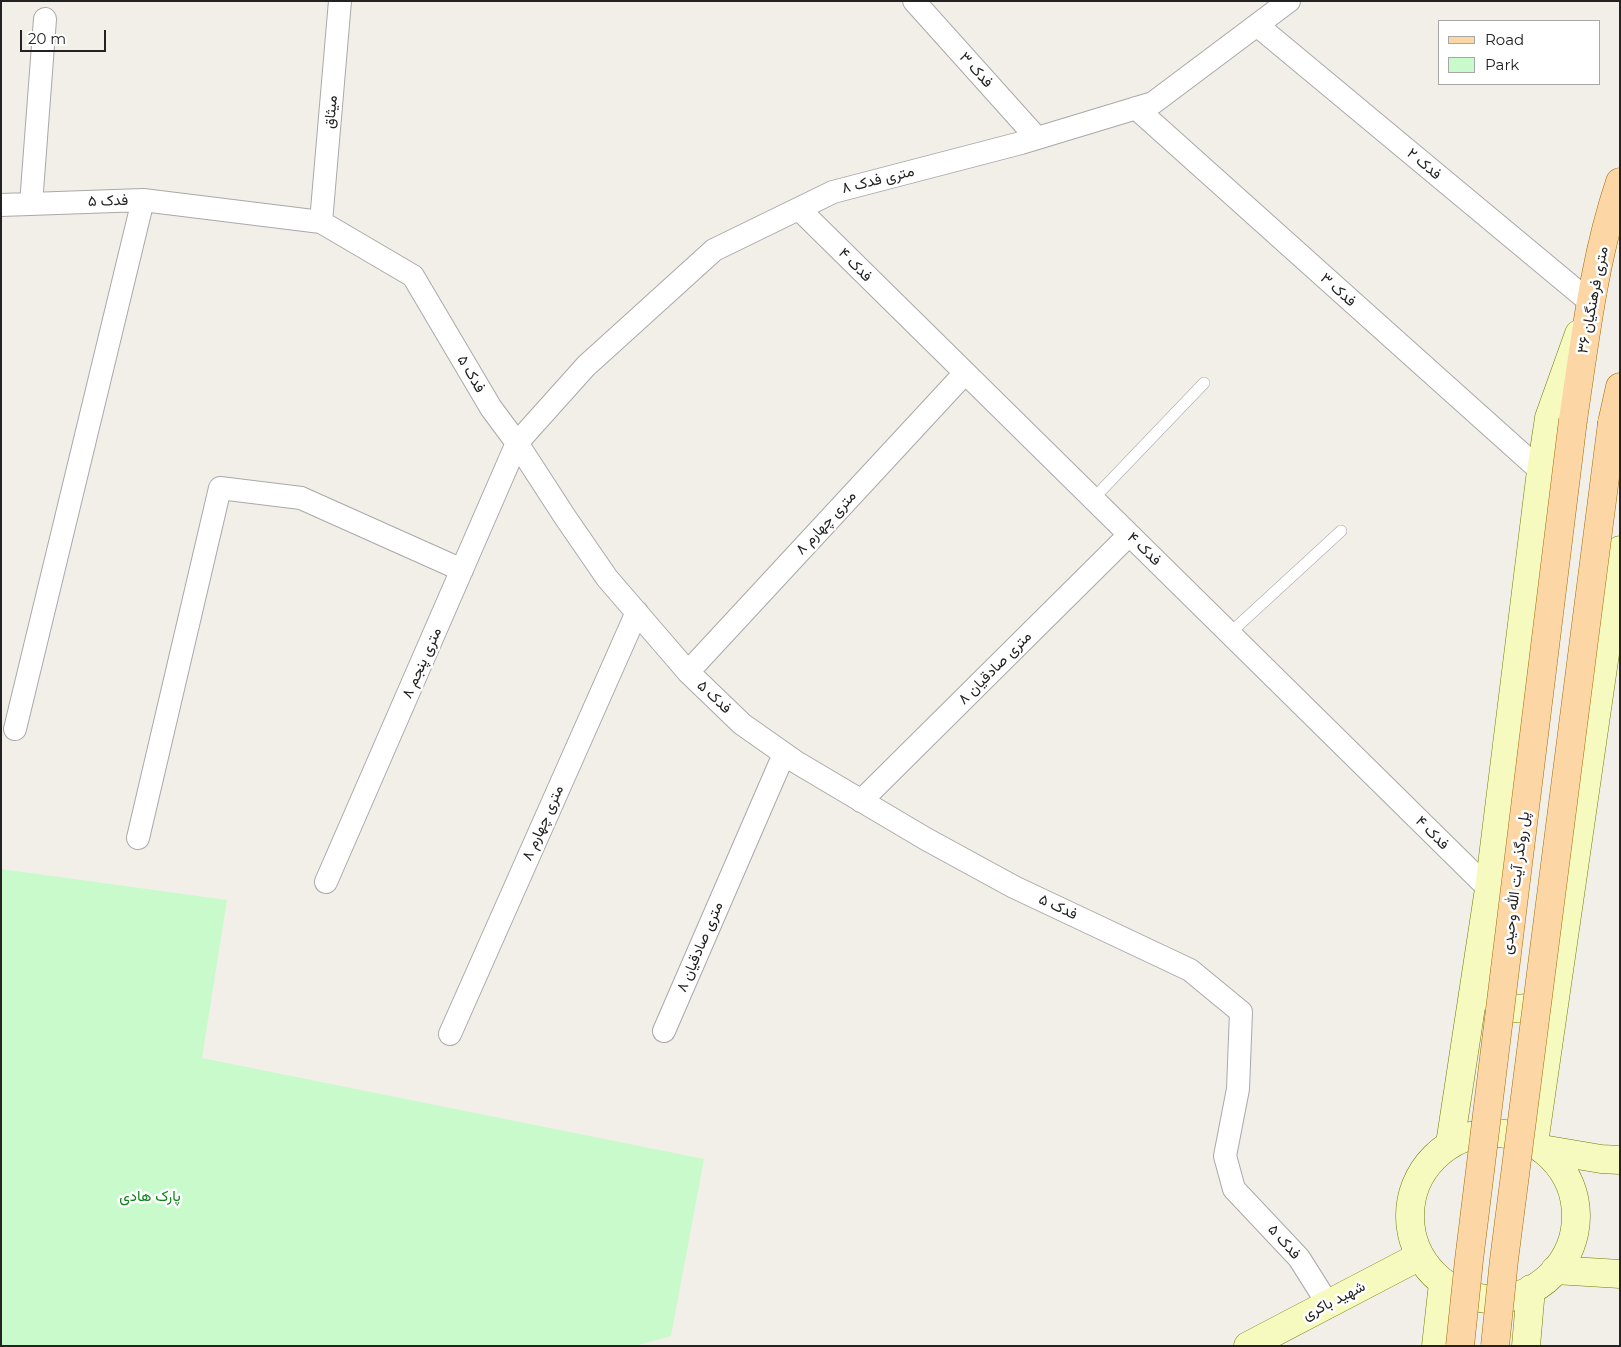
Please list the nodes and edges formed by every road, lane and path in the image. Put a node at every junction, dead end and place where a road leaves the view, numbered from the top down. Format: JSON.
{"nodes":[{"id":1,"x":340,"y":1,"type":"edge"},
{"id":2,"x":914,"y":1,"type":"edge"},
{"id":3,"x":1289,"y":1,"type":"edge"},
{"id":4,"x":45,"y":19,"type":"dead end"},
{"id":5,"x":1258,"y":26,"type":"junction"},
{"id":6,"x":1136,"y":108,"type":"junction"},
{"id":7,"x":1038,"y":138,"type":"junction"},
{"id":8,"x":1620,"y":182,"type":"edge"},
{"id":9,"x":143,"y":200,"type":"junction"},
{"id":10,"x":31,"y":204,"type":"junction"},
{"id":11,"x":1,"y":205,"type":"edge"},
{"id":12,"x":799,"y":209,"type":"junction"},
{"id":13,"x":321,"y":222,"type":"junction"},
{"id":14,"x":1590,"y":302,"type":"junction"},
{"id":15,"x":965,"y":373,"type":"junction"},
{"id":16,"x":1204,"y":383,"type":"dead end"},
{"id":17,"x":1620,"y":387,"type":"edge"},
{"id":18,"x":1573,"y":420,"type":"joint"},
{"id":19,"x":518,"y":444,"type":"junction"},
{"id":20,"x":1540,"y":471,"type":"junction"},
{"id":21,"x":1093,"y":498,"type":"junction"},
{"id":22,"x":1341,"y":530,"type":"dead end"},
{"id":23,"x":1129,"y":535,"type":"junction"},
{"id":24,"x":1620,"y":550,"type":"edge"},
{"id":25,"x":462,"y":570,"type":"junction"},
{"id":26,"x":637,"y":612,"type":"junction"},
{"id":27,"x":1230,"y":634,"type":"junction"},
{"id":28,"x":688,"y":672,"type":"junction"},
{"id":29,"x":14,"y":729,"type":"dead end"},
{"id":30,"x":784,"y":754,"type":"junction"},
{"id":31,"x":862,"y":801,"type":"junction"},
{"id":32,"x":138,"y":838,"type":"dead end"},
{"id":33,"x":326,"y":882,"type":"dead end"},
{"id":34,"x":1489,"y":889,"type":"junction"},
{"id":35,"x":1475,"y":975,"type":"junction"},
{"id":36,"x":1554,"y":1000,"type":"junction"},
{"id":37,"x":664,"y":1031,"type":"dead end"},
{"id":38,"x":450,"y":1034,"type":"dead end"},
{"id":39,"x":1450,"y":1144,"type":"junction"},
{"id":40,"x":1538,"y":1146,"type":"junction"},
{"id":41,"x":1620,"y":1160,"type":"edge"},
{"id":42,"x":1420,"y":1256,"type":"junction"},
{"id":43,"x":1555,"y":1270,"type":"junction"},
{"id":44,"x":1620,"y":1274,"type":"edge"},
{"id":45,"x":1443,"y":1282,"type":"junction"},
{"id":46,"x":1531,"y":1289,"type":"junction"},
{"id":47,"x":1328,"y":1304,"type":"junction"},
{"id":48,"x":1248,"y":1346,"type":"edge"},
{"id":49,"x":1436,"y":1346,"type":"edge"},
{"id":50,"x":1460,"y":1346,"type":"edge"},
{"id":51,"x":1495,"y":1346,"type":"edge"},
{"id":52,"x":1526,"y":1346,"type":"edge"}],
"edges":[{"from":1,"to":13,"type":"street","name":"میثاق"},
{"from":2,"to":7,"type":"street","name":"فدک ۳"},
{"from":3,"to":5,"type":"street","name":"۸ متری فدک"},
{"from":4,"to":10,"type":"street"},
{"from":5,"to":6,"type":"street","name":"۸ متری فدک"},
{"from":5,"to":14,"type":"street","name":"فدک ۲"},
{"from":6,"to":7,"type":"street","name":"۸ متری فدک"},
{"from":6,"to":20,"type":"street","name":"فدک ۳"},
{"from":7,"to":12,"type":"street","name":"۸ متری فدک"},
{"from":8,"to":14,"type":"main road","name":"۳۶ متری فرهنگیان"},
{"from":9,"to":10,"type":"street","name":"فدک ۵"},
{"from":9,"to":13,"type":"street","name":"فدک ۵"},
{"from":9,"to":29,"type":"street"},
{"from":10,"to":11,"type":"street","name":"فدک ۵"},
{"from":12,"to":15,"type":"street","name":"فدک ۴"},
{"from":12,"to":19,"type":"street","name":"۸ متری فدک"},
{"from":13,"to":19,"type":"street","name":"فدک ۵"},
{"from":14,"to":18,"type":"main road","name":"۳۶ متری فرهنگیان"},
{"from":14,"to":20,"type":"main road"},
{"from":15,"to":21,"type":"street","name":"فدک ۴"},
{"from":15,"to":28,"type":"street","name":"۸ متری چهارم"},
{"from":16,"to":21,"type":"lane"},
{"from":17,"to":51,"type":"main road","bridge":true},
{"from":18,"to":50,"type":"main road","name":"پل روگذر آیت الله وحیدی","bridge":true},
{"from":19,"to":25,"type":"street","name":"۸ متری پنجم"},
{"from":19,"to":26,"type":"street","name":"فدک ۵"},
{"from":20,"to":34,"type":"main road"},
{"from":21,"to":23,"type":"street","name":"فدک ۴"},
{"from":22,"to":27,"type":"lane"},
{"from":23,"to":27,"type":"street","name":"فدک ۴"},
{"from":23,"to":31,"type":"street","name":"۸ متری صادقیان"},
{"from":24,"to":36,"type":"main road"},
{"from":25,"to":32,"type":"street"},
{"from":25,"to":33,"type":"street","name":"۸ متری پنجم"},
{"from":26,"to":28,"type":"street","name":"فدک ۵"},
{"from":26,"to":38,"type":"street","name":"۸ متری چهارم"},
{"from":27,"to":34,"type":"street","name":"فدک ۴"},
{"from":28,"to":30,"type":"street","name":"فدک ۵"},
{"from":30,"to":31,"type":"street","name":"فدک ۵"},
{"from":30,"to":37,"type":"street","name":"۸ متری صادقیان"},
{"from":31,"to":47,"type":"street","name":"فدک ۵"},
{"from":34,"to":35,"type":"main road"},
{"from":35,"to":36,"type":"main road"},
{"from":35,"to":39,"type":"main road"},
{"from":36,"to":40,"type":"main road"},
{"from":39,"to":40,"type":"main road"},
{"from":39,"to":42,"type":"main road"},
{"from":40,"to":41,"type":"main road"},
{"from":40,"to":43,"type":"main road"},
{"from":42,"to":45,"type":"main road"},
{"from":42,"to":47,"type":"main road","name":"شهید باکری"},
{"from":43,"to":44,"type":"main road"},
{"from":43,"to":46,"type":"main road"},
{"from":45,"to":46,"type":"main road"},
{"from":45,"to":49,"type":"main road"},
{"from":46,"to":52,"type":"main road"},
{"from":47,"to":48,"type":"main road","name":"شهید باکری"}]}
